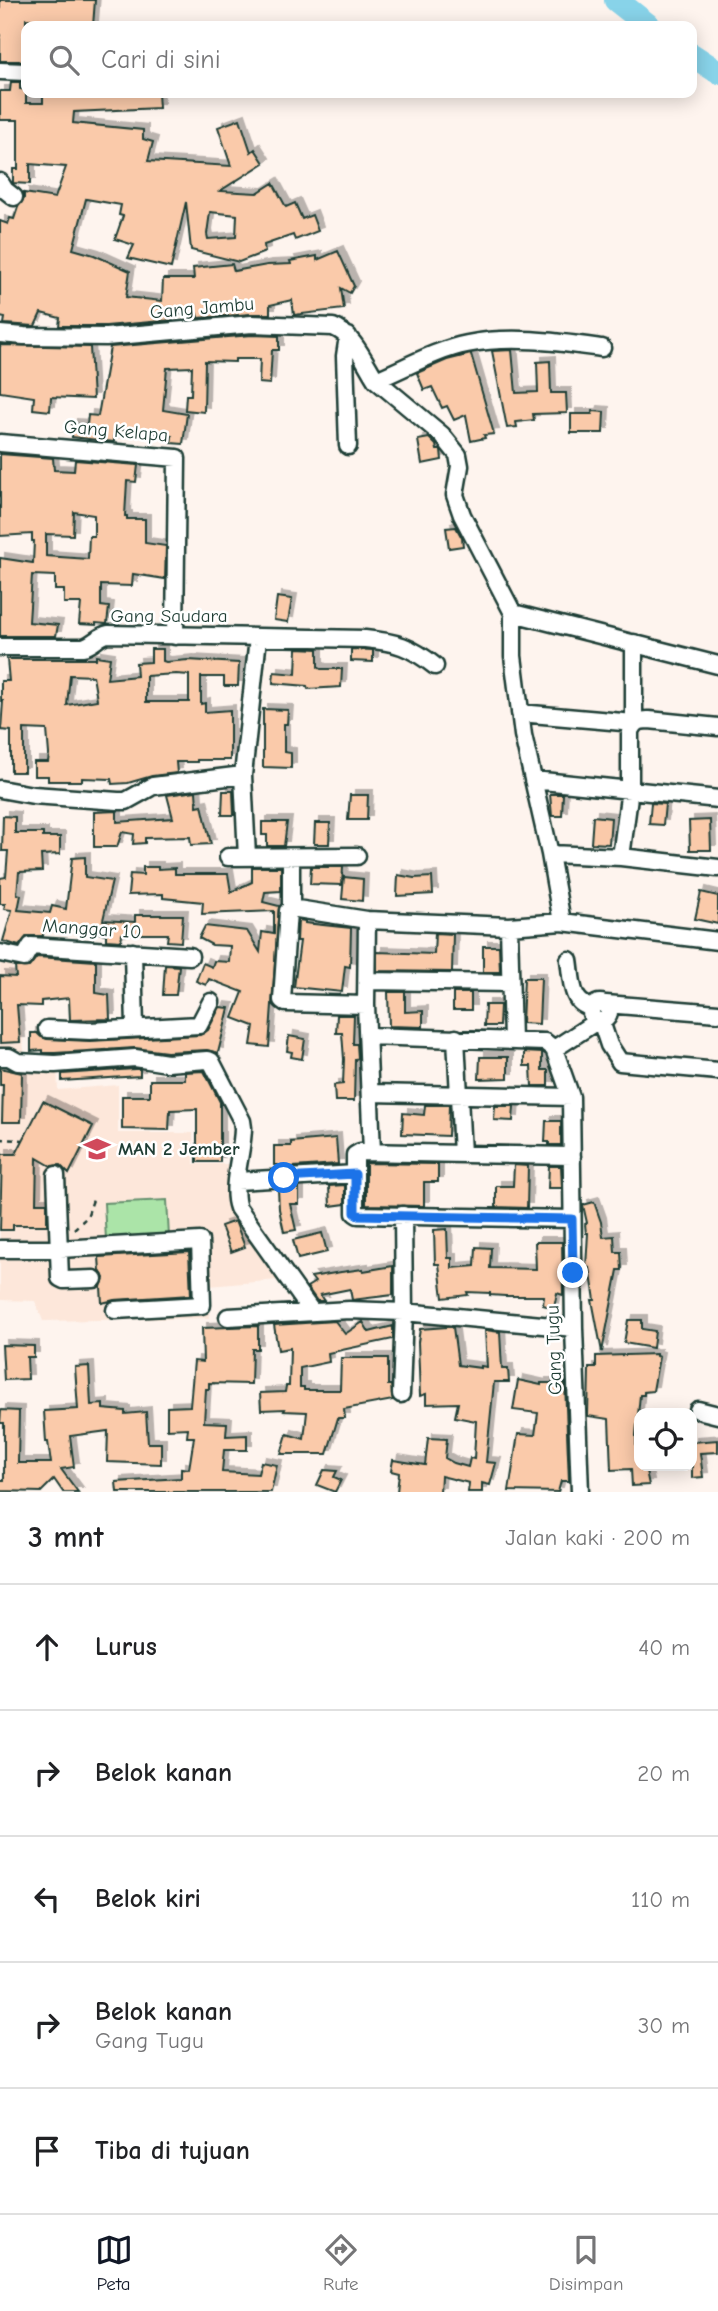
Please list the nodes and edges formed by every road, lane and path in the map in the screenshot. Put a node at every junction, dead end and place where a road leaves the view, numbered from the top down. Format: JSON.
{"nodes":[{"id":1,"x":0,"y":71,"type":"edge"},
{"id":2,"x":21,"y":72,"type":"edge"},
{"id":3,"x":0,"y":182,"type":"edge"},
{"id":4,"x":14,"y":197,"type":"dead end"},
{"id":5,"x":0,"y":334,"type":"edge"},
{"id":6,"x":348,"y":337,"type":"junction"},
{"id":7,"x":602,"y":348,"type":"dead end"},
{"id":8,"x":381,"y":378,"type":"junction"},
{"id":9,"x":0,"y":443,"type":"edge"},
{"id":10,"x":348,"y":446,"type":"dead end"},
{"id":11,"x":513,"y":613,"type":"junction"},
{"id":12,"x":175,"y":636,"type":"junction"},
{"id":13,"x":258,"y":638,"type":"junction"},
{"id":14,"x":634,"y":643,"type":"junction"},
{"id":15,"x":0,"y":647,"type":"edge"},
{"id":16,"x":718,"y":665,"type":"edge"},
{"id":17,"x":435,"y":666,"type":"dead end"},
{"id":18,"x":520,"y":713,"type":"junction"},
{"id":19,"x":634,"y":723,"type":"junction"},
{"id":20,"x":718,"y":727,"type":"edge"},
{"id":21,"x":243,"y":775,"type":"junction"},
{"id":22,"x":533,"y":780,"type":"junction"},
{"id":23,"x":0,"y":789,"type":"edge"},
{"id":24,"x":630,"y":789,"type":"junction"},
{"id":25,"x":718,"y":799,"type":"edge"},
{"id":26,"x":550,"y":854,"type":"junction"},
{"id":27,"x":358,"y":856,"type":"dead end"},
{"id":28,"x":228,"y":857,"type":"dead end"},
{"id":29,"x":247,"y":857,"type":"junction"},
{"id":30,"x":290,"y":857,"type":"junction"},
{"id":31,"x":621,"y":857,"type":"junction"},
{"id":32,"x":718,"y":868,"type":"edge"},
{"id":33,"x":291,"y":908,"type":"junction"},
{"id":34,"x":367,"y":920,"type":"junction"},
{"id":35,"x":549,"y":922,"type":"junction"},
{"id":36,"x":509,"y":926,"type":"junction"},
{"id":37,"x":718,"y":941,"type":"edge"},
{"id":38,"x":0,"y":953,"type":"edge"},
{"id":39,"x":134,"y":953,"type":"junction"},
{"id":40,"x":190,"y":956,"type":"dead end"},
{"id":41,"x":569,"y":960,"type":"dead end"},
{"id":42,"x":367,"y":981,"type":"junction"},
{"id":43,"x":510,"y":983,"type":"junction"},
{"id":44,"x":211,"y":1002,"type":"dead end"},
{"id":45,"x":366,"y":1005,"type":"junction"},
{"id":46,"x":599,"y":1013,"type":"junction"},
{"id":47,"x":718,"y":1013,"type":"edge"},
{"id":48,"x":135,"y":1027,"type":"junction"},
{"id":49,"x":47,"y":1029,"type":"dead end"},
{"id":50,"x":368,"y":1037,"type":"junction"},
{"id":51,"x":456,"y":1038,"type":"junction"},
{"id":52,"x":512,"y":1041,"type":"junction"},
{"id":53,"x":552,"y":1047,"type":"junction"},
{"id":54,"x":0,"y":1057,"type":"edge"},
{"id":55,"x":718,"y":1071,"type":"edge"},
{"id":56,"x":370,"y":1093,"type":"junction"},
{"id":57,"x":460,"y":1095,"type":"junction"},
{"id":58,"x":571,"y":1097,"type":"junction"},
{"id":59,"x":0,"y":1139,"type":"edge"},
{"id":60,"x":23,"y":1140,"type":"dead end"},
{"id":61,"x":372,"y":1152,"type":"junction"},
{"id":62,"x":462,"y":1154,"type":"junction"},
{"id":63,"x":572,"y":1156,"type":"junction"},
{"id":64,"x":355,"y":1174,"type":"junction"},
{"id":65,"x":56,"y":1175,"type":"dead end"},
{"id":66,"x":237,"y":1181,"type":"junction"},
{"id":67,"x":94,"y":1197,"type":"dead end"},
{"id":68,"x":403,"y":1215,"type":"junction"},
{"id":69,"x":572,"y":1219,"type":"junction"},
{"id":70,"x":60,"y":1244,"type":"junction"},
{"id":71,"x":0,"y":1249,"type":"edge"},
{"id":72,"x":94,"y":1279,"type":"dead end"},
{"id":73,"x":115,"y":1310,"type":"dead end"},
{"id":74,"x":312,"y":1312,"type":"junction"},
{"id":75,"x":404,"y":1312,"type":"junction"},
{"id":76,"x":228,"y":1317,"type":"dead end"},
{"id":77,"x":574,"y":1328,"type":"junction"},
{"id":78,"x":401,"y":1394,"type":"dead end"},
{"id":79,"x":698,"y":1410,"type":"dead end"},
{"id":80,"x":718,"y":1415,"type":"edge"},
{"id":81,"x":580,"y":1492,"type":"edge"}],
"edges":[{"from":1,"to":2,"type":"street"},
{"from":3,"to":4,"type":"street"},
{"from":5,"to":6,"type":"street","name":"Gang Jambu"},
{"from":6,"to":8,"type":"street"},
{"from":6,"to":10,"type":"street"},
{"from":7,"to":8,"type":"street"},
{"from":8,"to":11,"type":"street"},
{"from":9,"to":12,"type":"street","name":"Gang Kelapa"},
{"from":11,"to":14,"type":"street"},
{"from":11,"to":18,"type":"street"},
{"from":12,"to":13,"type":"street","name":"Gang Saudara"},
{"from":12,"to":15,"type":"street","name":"Gang Saudara"},
{"from":13,"to":17,"type":"street","name":"Gang Saudara"},
{"from":13,"to":21,"type":"street"},
{"from":14,"to":16,"type":"street"},
{"from":14,"to":19,"type":"street"},
{"from":18,"to":19,"type":"street"},
{"from":18,"to":22,"type":"street"},
{"from":19,"to":20,"type":"street"},
{"from":19,"to":24,"type":"street"},
{"from":21,"to":23,"type":"street"},
{"from":21,"to":29,"type":"street"},
{"from":22,"to":24,"type":"street"},
{"from":22,"to":26,"type":"street"},
{"from":24,"to":25,"type":"street"},
{"from":24,"to":31,"type":"street"},
{"from":26,"to":31,"type":"street"},
{"from":26,"to":35,"type":"street"},
{"from":27,"to":30,"type":"street"},
{"from":28,"to":29,"type":"street"},
{"from":29,"to":30,"type":"street"},
{"from":30,"to":33,"type":"street"},
{"from":31,"to":32,"type":"street"},
{"from":33,"to":34,"type":"street"},
{"from":33,"to":45,"type":"street"},
{"from":34,"to":36,"type":"street"},
{"from":34,"to":42,"type":"street"},
{"from":35,"to":36,"type":"street"},
{"from":35,"to":37,"type":"street"},
{"from":36,"to":43,"type":"street"},
{"from":38,"to":39,"type":"street","name":"Manggar 10"},
{"from":39,"to":40,"type":"street","name":"Manggar 10"},
{"from":39,"to":48,"type":"street"},
{"from":41,"to":46,"type":"street"},
{"from":42,"to":43,"type":"street"},
{"from":42,"to":45,"type":"street"},
{"from":43,"to":52,"type":"street"},
{"from":44,"to":48,"type":"street"},
{"from":45,"to":50,"type":"street"},
{"from":46,"to":47,"type":"street"},
{"from":46,"to":53,"type":"street"},
{"from":46,"to":55,"type":"street"},
{"from":48,"to":49,"type":"street"},
{"from":50,"to":51,"type":"street"},
{"from":50,"to":56,"type":"street"},
{"from":51,"to":52,"type":"street"},
{"from":51,"to":57,"type":"street"},
{"from":52,"to":53,"type":"street"},
{"from":53,"to":58,"type":"street","name":"Gang Tugu"},
{"from":54,"to":66,"type":"street"},
{"from":56,"to":57,"type":"street"},
{"from":56,"to":61,"type":"street"},
{"from":57,"to":58,"type":"street"},
{"from":57,"to":62,"type":"street"},
{"from":58,"to":63,"type":"street","name":"Gang Tugu"},
{"from":59,"to":60,"type":"path"},
{"from":61,"to":62,"type":"street"},
{"from":61,"to":64,"type":"street"},
{"from":62,"to":63,"type":"street"},
{"from":63,"to":69,"type":"street","name":"Gang Tugu"},
{"from":64,"to":66,"type":"street"},
{"from":64,"to":68,"type":"street"},
{"from":65,"to":70,"type":"street"},
{"from":66,"to":74,"type":"street"},
{"from":67,"to":70,"type":"path"},
{"from":68,"to":69,"type":"street"},
{"from":68,"to":75,"type":"street"},
{"from":69,"to":77,"type":"street","name":"Gang Tugu"},
{"from":70,"to":71,"type":"street"},
{"from":70,"to":72,"type":"street"},
{"from":70,"to":73,"type":"street"},
{"from":74,"to":75,"type":"street"},
{"from":74,"to":76,"type":"street"},
{"from":75,"to":77,"type":"street"},
{"from":75,"to":78,"type":"street"},
{"from":77,"to":81,"type":"street","name":"Gang Tugu"},
{"from":79,"to":80,"type":"street"}]}
